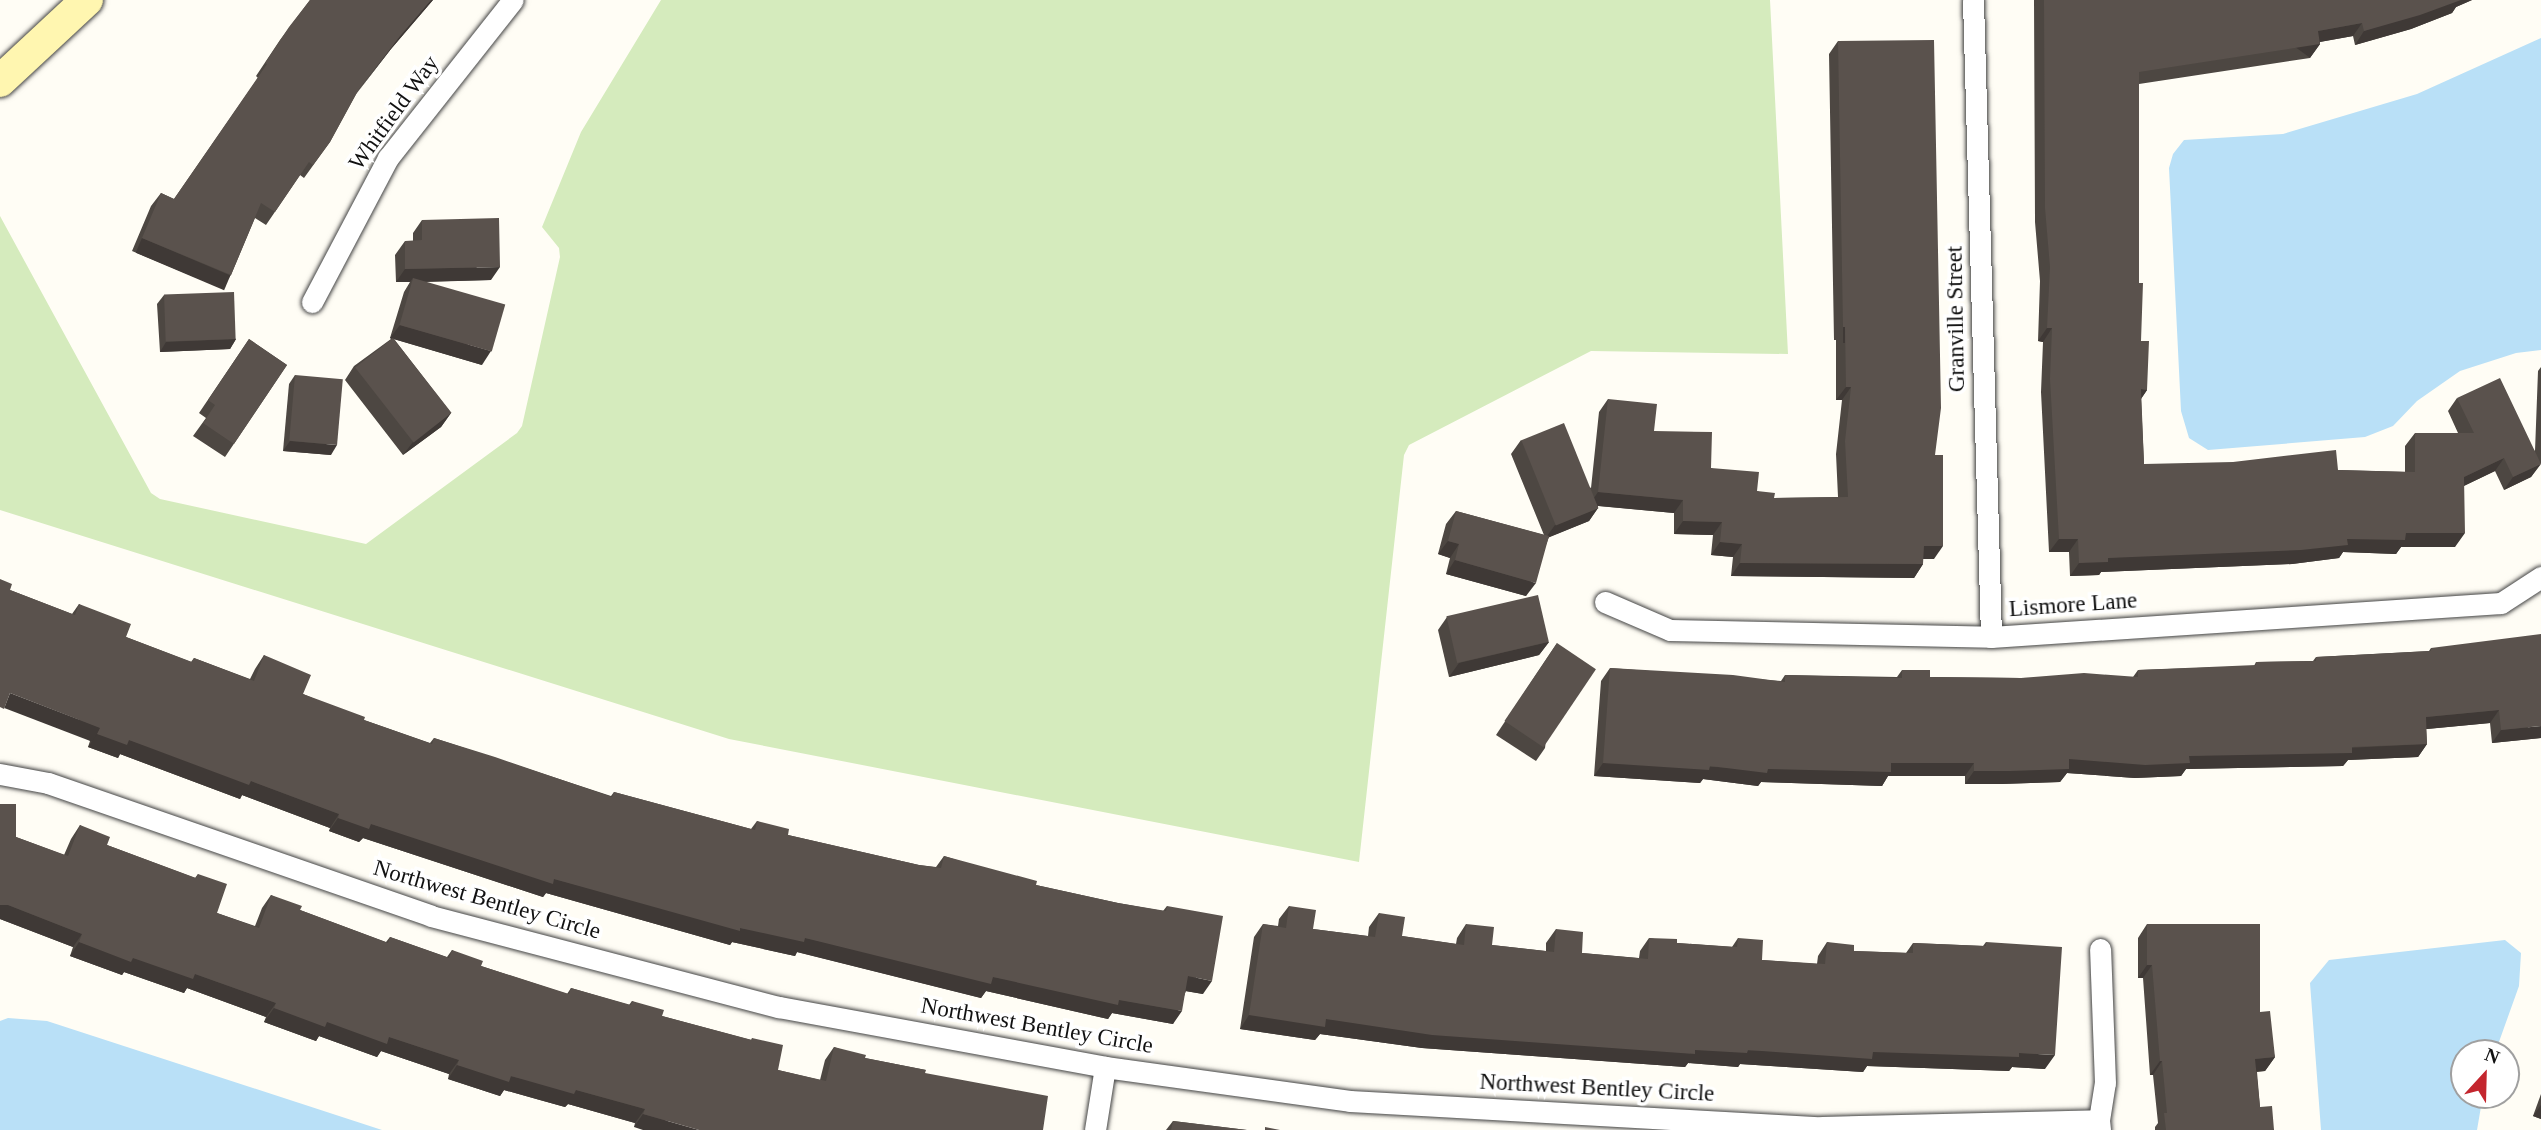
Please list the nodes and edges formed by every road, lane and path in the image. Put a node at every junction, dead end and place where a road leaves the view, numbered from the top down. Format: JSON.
{"nodes":[{"id":1,"x":87,"y":0,"type":"edge"},
{"id":2,"x":513,"y":0,"type":"edge"},
{"id":3,"x":1973,"y":0,"type":"edge"},
{"id":4,"x":0,"y":81,"type":"edge"},
{"id":5,"x":312,"y":302,"type":"dead end"},
{"id":6,"x":2541,"y":577,"type":"edge"},
{"id":7,"x":1605,"y":602,"type":"dead end"},
{"id":8,"x":1991,"y":637,"type":"junction"},
{"id":9,"x":0,"y":774,"type":"edge"},
{"id":10,"x":2100,"y":949,"type":"dead end"},
{"id":11,"x":1105,"y":1067,"type":"junction"},
{"id":12,"x":2099,"y":1125,"type":"edge"},
{"id":13,"x":1095,"y":1130,"type":"edge"}],
"edges":[{"from":1,"to":4,"type":"street"},
{"from":2,"to":5,"type":"street","name":"Whitfield Way"},
{"from":3,"to":8,"type":"street","name":"Granville Street"},
{"from":6,"to":8,"type":"street","name":"Lismore Lane"},
{"from":7,"to":8,"type":"street","name":"Lismore Lane"},
{"from":9,"to":11,"type":"street","name":"Northwest Bentley Circle"},
{"from":10,"to":12,"type":"street","name":"Northwest Bentley Circle"},
{"from":11,"to":12,"type":"street","name":"Northwest Bentley Circle"},
{"from":11,"to":13,"type":"street"}]}
